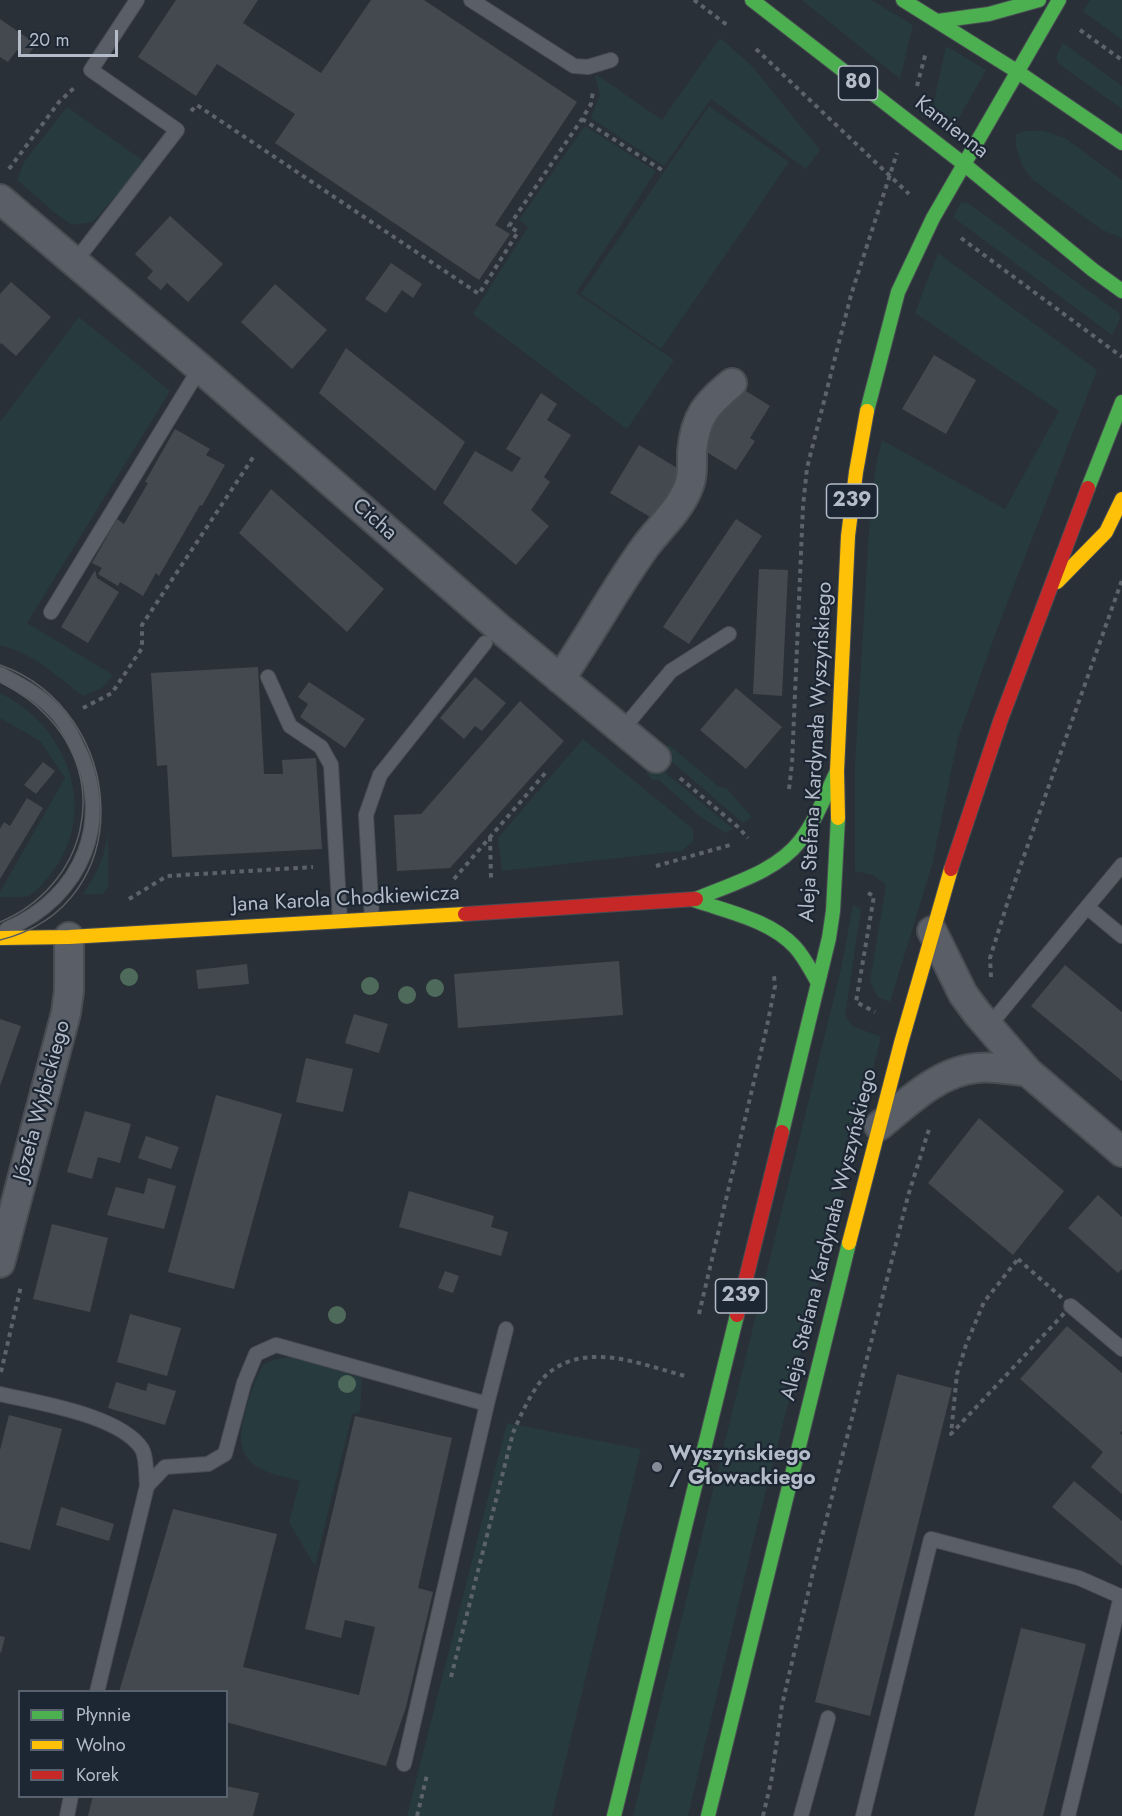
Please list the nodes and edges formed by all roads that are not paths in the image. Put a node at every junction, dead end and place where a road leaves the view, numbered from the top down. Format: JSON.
{"nodes":[{"id":1,"x":137,"y":0,"type":"edge"},
{"id":2,"x":471,"y":0,"type":"edge"},
{"id":3,"x":752,"y":0,"type":"edge"},
{"id":4,"x":903,"y":0,"type":"edge"},
{"id":5,"x":1039,"y":0,"type":"edge"},
{"id":6,"x":1059,"y":0,"type":"edge"},
{"id":7,"x":938,"y":21,"type":"junction"},
{"id":8,"x":611,"y":60,"type":"dead end"},
{"id":9,"x":1018,"y":72,"type":"junction"},
{"id":10,"x":1122,"y":143,"type":"edge"},
{"id":11,"x":965,"y":165,"type":"junction"},
{"id":12,"x":0,"y":199,"type":"edge"},
{"id":13,"x":74,"y":263,"type":"junction"},
{"id":14,"x":1122,"y":291,"type":"edge"},
{"id":15,"x":200,"y":368,"type":"junction"},
{"id":16,"x":732,"y":383,"type":"dead end"},
{"id":17,"x":1122,"y":402,"type":"edge"},
{"id":18,"x":1122,"y":499,"type":"edge"},
{"id":19,"x":1047,"y":592,"type":"junction"},
{"id":20,"x":51,"y":612,"type":"dead end"},
{"id":21,"x":729,"y":634,"type":"dead end"},
{"id":22,"x":485,"y":643,"type":"dead end"},
{"id":23,"x":0,"y":674,"type":"edge"},
{"id":24,"x":268,"y":676,"type":"dead end"},
{"id":25,"x":560,"y":679,"type":"junction"},
{"id":26,"x":622,"y":730,"type":"junction"},
{"id":27,"x":656,"y":758,"type":"road end"},
{"id":28,"x":837,"y":771,"type":"junction"},
{"id":29,"x":1122,"y":865,"type":"edge"},
{"id":30,"x":694,"y":900,"type":"junction"},
{"id":31,"x":1087,"y":907,"type":"junction"},
{"id":32,"x":372,"y":919,"type":"junction"},
{"id":33,"x":340,"y":921,"type":"junction"},
{"id":34,"x":932,"y":931,"type":"junction"},
{"id":35,"x":0,"y":932,"type":"edge"},
{"id":36,"x":1122,"y":936,"type":"edge"},
{"id":37,"x":69,"y":937,"type":"junction"},
{"id":38,"x":0,"y":938,"type":"edge"},
{"id":39,"x":818,"y":983,"type":"junction"},
{"id":40,"x":983,"y":1019,"type":"junction"},
{"id":41,"x":1028,"y":1072,"type":"junction"},
{"id":42,"x":879,"y":1126,"type":"junction"},
{"id":43,"x":1122,"y":1152,"type":"edge"},
{"id":44,"x":0,"y":1263,"type":"edge"},
{"id":45,"x":1071,"y":1306,"type":"road end"},
{"id":46,"x":506,"y":1329,"type":"dead end"},
{"id":47,"x":1122,"y":1348,"type":"edge"},
{"id":48,"x":0,"y":1394,"type":"edge"},
{"id":49,"x":487,"y":1404,"type":"junction"},
{"id":50,"x":147,"y":1486,"type":"junction"},
{"id":51,"x":1122,"y":1597,"type":"edge"},
{"id":52,"x":97,"y":1690,"type":"edge"},
{"id":53,"x":828,"y":1718,"type":"dead end"},
{"id":54,"x":404,"y":1764,"type":"dead end"},
{"id":55,"x":72,"y":1798,"type":"edge"},
{"id":56,"x":67,"y":1816,"type":"edge"},
{"id":57,"x":614,"y":1816,"type":"edge"},
{"id":58,"x":708,"y":1816,"type":"edge"},
{"id":59,"x":801,"y":1816,"type":"edge"},
{"id":60,"x":863,"y":1816,"type":"edge"},
{"id":61,"x":1068,"y":1816,"type":"edge"}],
"edges":[{"from":1,"to":13,"type":"lane"},
{"from":2,"to":8,"type":"lane"},
{"from":3,"to":11,"type":"main road","name":"Kamienna","number":"80"},
{"from":4,"to":7,"type":"main road"},
{"from":5,"to":7,"type":"main road"},
{"from":6,"to":9,"type":"main road","name":"Aleja Stefana Kardynała Wyszyńskiego","number":"239"},
{"from":7,"to":9,"type":"main road"},
{"from":9,"to":10,"type":"main road"},
{"from":9,"to":11,"type":"main road","name":"Aleja Stefana Kardynała Wyszyńskiego","number":"239"},
{"from":11,"to":14,"type":"main road","name":"Kamienna","number":"80"},
{"from":11,"to":28,"type":"main road","name":"Aleja Stefana Kardynała Wyszyńskiego","number":"239"},
{"from":12,"to":13,"type":"street","name":"Cicha"},
{"from":13,"to":15,"type":"street","name":"Cicha"},
{"from":15,"to":20,"type":"lane"},
{"from":15,"to":25,"type":"street","name":"Cicha"},
{"from":16,"to":25,"type":"street"},
{"from":17,"to":19,"type":"main road","name":"Aleja Stefana Kardynała Wyszyńskiego"},
{"from":18,"to":19,"type":"main road"},
{"from":19,"to":34,"type":"main road","name":"Aleja Stefana Kardynała Wyszyńskiego"},
{"from":21,"to":26,"type":"lane"},
{"from":22,"to":32,"type":"lane"},
{"from":23,"to":35,"type":"lane"},
{"from":24,"to":33,"type":"lane"},
{"from":25,"to":26,"type":"street","name":"Cicha"},
{"from":26,"to":27,"type":"street","name":"Cicha"},
{"from":28,"to":30,"type":"main road","name":"Jana Karola Chodkiewicza"},
{"from":28,"to":39,"type":"main road","name":"Aleja Stefana Kardynała Wyszyńskiego","number":"239"},
{"from":29,"to":31,"type":"lane"},
{"from":30,"to":32,"type":"main road","name":"Jana Karola Chodkiewicza"},
{"from":30,"to":39,"type":"main road","name":"Jana Karola Chodkiewicza"},
{"from":31,"to":36,"type":"lane"},
{"from":31,"to":40,"type":"lane"},
{"from":32,"to":33,"type":"main road","name":"Jana Karola Chodkiewicza"},
{"from":33,"to":37,"type":"main road","name":"Jana Karola Chodkiewicza"},
{"from":34,"to":40,"type":"street"},
{"from":34,"to":42,"type":"main road","name":"Aleja Stefana Kardynała Wyszyńskiego"},
{"from":37,"to":38,"type":"main road","name":"Jana Karola Chodkiewicza"},
{"from":37,"to":44,"type":"street","name":"Józefa Wybickiego"},
{"from":39,"to":57,"type":"main road","name":"Aleja Stefana Kardynała Wyszyńskiego","number":"239"},
{"from":40,"to":41,"type":"street"},
{"from":41,"to":42,"type":"street"},
{"from":41,"to":43,"type":"street"},
{"from":42,"to":58,"type":"main road","name":"Aleja Stefana Kardynała Wyszyńskiego"},
{"from":45,"to":47,"type":"lane"},
{"from":46,"to":49,"type":"lane"},
{"from":48,"to":50,"type":"lane"},
{"from":49,"to":50,"type":"lane"},
{"from":49,"to":54,"type":"lane"},
{"from":50,"to":52,"type":"lane"},
{"from":51,"to":60,"type":"lane"},
{"from":51,"to":61,"type":"lane"},
{"from":53,"to":59,"type":"lane"},
{"from":55,"to":56,"type":"lane"}]}
